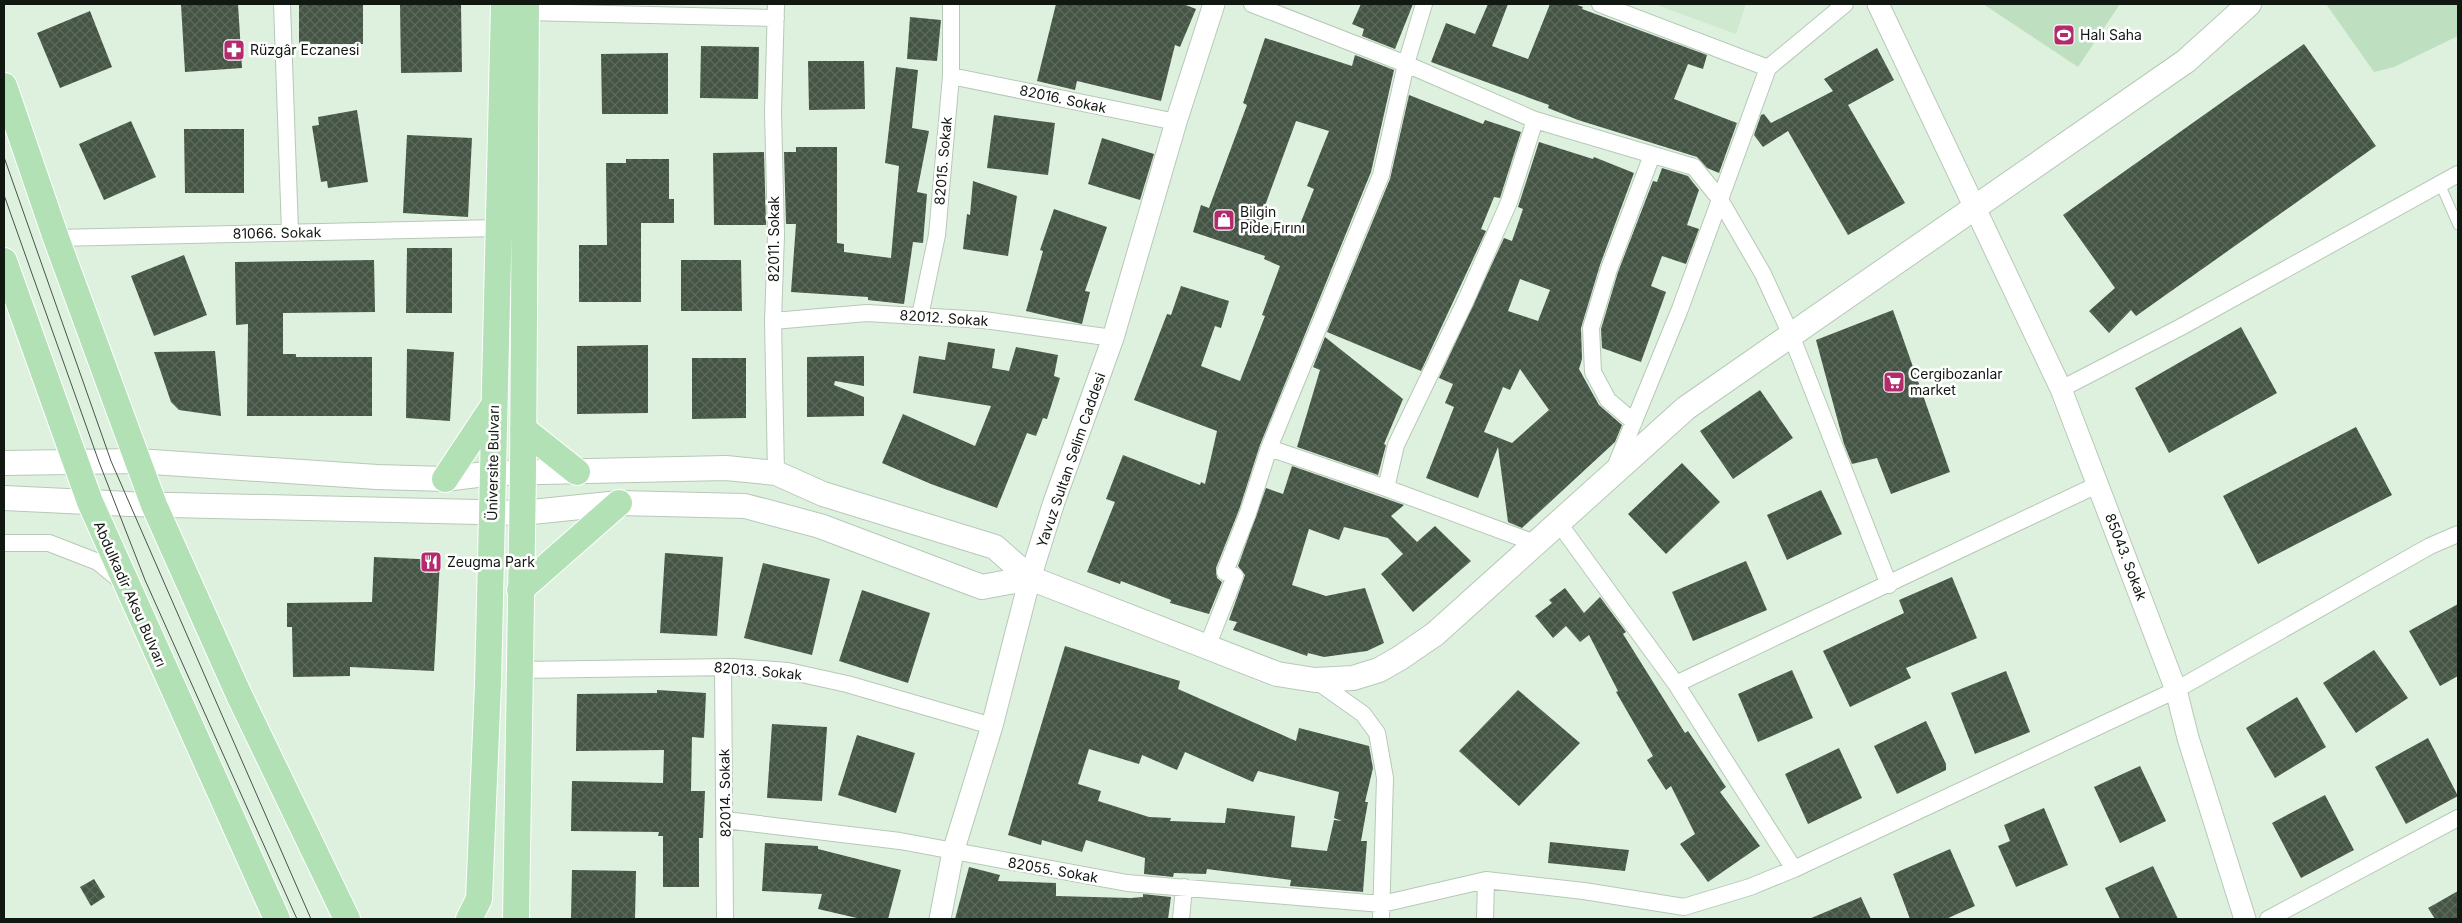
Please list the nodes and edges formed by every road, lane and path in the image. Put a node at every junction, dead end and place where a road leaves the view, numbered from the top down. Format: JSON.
{"nodes":[{"id":1,"x":282,"y":4,"type":"edge"},
{"id":2,"x":952,"y":4,"type":"edge"},
{"id":3,"x":1214,"y":4,"type":"edge"},
{"id":4,"x":1252,"y":4,"type":"edge"},
{"id":5,"x":1424,"y":4,"type":"edge"},
{"id":6,"x":1600,"y":4,"type":"edge"},
{"id":7,"x":1845,"y":4,"type":"edge"},
{"id":8,"x":1878,"y":4,"type":"edge"},
{"id":9,"x":2249,"y":4,"type":"edge"},
{"id":10,"x":519,"y":7,"type":"edge"},
{"id":11,"x":776,"y":11,"type":"edge"},
{"id":12,"x":1406,"y":64,"type":"junction"},
{"id":13,"x":1768,"y":68,"type":"junction"},
{"id":14,"x":951,"y":76,"type":"junction"},
{"id":15,"x":4,"y":86,"type":"edge"},
{"id":16,"x":1535,"y":120,"type":"junction"},
{"id":17,"x":1176,"y":122,"type":"junction"},
{"id":18,"x":1652,"y":155,"type":"junction"},
{"id":19,"x":2458,"y":174,"type":"edge"},
{"id":20,"x":2440,"y":184,"type":"junction"},
{"id":21,"x":1719,"y":198,"type":"junction"},
{"id":22,"x":1975,"y":208,"type":"junction"},
{"id":23,"x":2458,"y":224,"type":"edge"},
{"id":24,"x":498,"y":228,"type":"junction"},
{"id":25,"x":290,"y":232,"type":"junction"},
{"id":26,"x":56,"y":238,"type":"junction"},
{"id":27,"x":4,"y":261,"type":"edge"},
{"id":28,"x":920,"y":316,"type":"junction"},
{"id":29,"x":773,"y":321,"type":"junction"},
{"id":30,"x":1791,"y":335,"type":"junction"},
{"id":31,"x":1113,"y":338,"type":"junction"},
{"id":32,"x":2061,"y":388,"type":"junction"},
{"id":33,"x":494,"y":405,"type":"junction"},
{"id":34,"x":1634,"y":422,"type":"junction"},
{"id":35,"x":523,"y":429,"type":"junction"},
{"id":36,"x":1269,"y":448,"type":"junction"},
{"id":37,"x":138,"y":461,"type":"junction"},
{"id":38,"x":76,"y":462,"type":"junction"},
{"id":39,"x":4,"y":463,"type":"edge"},
{"id":40,"x":577,"y":472,"type":"junction"},
{"id":41,"x":493,"y":473,"type":"junction"},
{"id":42,"x":523,"y":473,"type":"junction"},
{"id":43,"x":776,"y":473,"type":"junction"},
{"id":44,"x":1612,"y":474,"type":"junction"},
{"id":45,"x":445,"y":479,"type":"junction"},
{"id":46,"x":2099,"y":484,"type":"junction"},
{"id":47,"x":1386,"y":488,"type":"junction"},
{"id":48,"x":4,"y":498,"type":"edge"},
{"id":49,"x":90,"y":502,"type":"junction"},
{"id":50,"x":619,"y":503,"type":"junction"},
{"id":51,"x":154,"y":505,"type":"junction"},
{"id":52,"x":493,"y":512,"type":"junction"},
{"id":53,"x":522,"y":513,"type":"junction"},
{"id":54,"x":1558,"y":522,"type":"junction"},
{"id":55,"x":2458,"y":534,"type":"edge"},
{"id":56,"x":4,"y":543,"type":"edge"},
{"id":57,"x":1535,"y":543,"type":"junction"},
{"id":58,"x":1030,"y":578,"type":"junction"},
{"id":59,"x":125,"y":584,"type":"junction"},
{"id":60,"x":1889,"y":585,"type":"junction"},
{"id":61,"x":520,"y":590,"type":"junction"},
{"id":62,"x":1207,"y":647,"type":"junction"},
{"id":63,"x":722,"y":667,"type":"junction"},
{"id":64,"x":518,"y":670,"type":"junction"},
{"id":65,"x":1315,"y":680,"type":"junction"},
{"id":66,"x":1676,"y":684,"type":"junction"},
{"id":67,"x":2176,"y":690,"type":"junction"},
{"id":68,"x":992,"y":726,"type":"junction"},
{"id":69,"x":2458,"y":818,"type":"edge"},
{"id":70,"x":726,"y":820,"type":"junction"},
{"id":71,"x":953,"y":852,"type":"junction"},
{"id":72,"x":1794,"y":869,"type":"junction"},
{"id":73,"x":1486,"y":880,"type":"junction"},
{"id":74,"x":1184,"y":888,"type":"junction"},
{"id":75,"x":1381,"y":912,"type":"edge"},
{"id":76,"x":1680,"y":913,"type":"edge"},
{"id":77,"x":277,"y":919,"type":"edge"},
{"id":78,"x":347,"y":919,"type":"edge"},
{"id":79,"x":469,"y":919,"type":"edge"},
{"id":80,"x":516,"y":919,"type":"edge"},
{"id":81,"x":725,"y":919,"type":"edge"},
{"id":82,"x":940,"y":919,"type":"edge"},
{"id":83,"x":1181,"y":919,"type":"edge"},
{"id":84,"x":1485,"y":919,"type":"edge"},
{"id":85,"x":2245,"y":919,"type":"edge"},
{"id":86,"x":2268,"y":919,"type":"edge"}],
"edges":[{"from":1,"to":25,"type":"street"},
{"from":2,"to":14,"type":"street","name":"82015. Sokak"},
{"from":3,"to":17,"type":"street","name":"Yavuz Sultan Selim Caddesi"},
{"from":4,"to":12,"type":"street"},
{"from":5,"to":12,"type":"street"},
{"from":6,"to":13,"type":"street"},
{"from":7,"to":13,"type":"street"},
{"from":8,"to":22,"type":"street","name":"85043. Sokak"},
{"from":9,"to":22,"type":"main road"},
{"from":10,"to":11,"type":"street"},
{"from":10,"to":24,"type":"main road","name":"Üniversite Bulvarı"},
{"from":10,"to":35,"type":"main road"},
{"from":11,"to":29,"type":"street","name":"82011. Sokak"},
{"from":12,"to":16,"type":"street"},
{"from":12,"to":36,"type":"street"},
{"from":13,"to":21,"type":"street"},
{"from":14,"to":17,"type":"street","name":"82016. Sokak"},
{"from":14,"to":28,"type":"street","name":"82015. Sokak"},
{"from":15,"to":26,"type":"main road"},
{"from":16,"to":18,"type":"street"},
{"from":16,"to":47,"type":"street"},
{"from":17,"to":31,"type":"street","name":"Yavuz Sultan Selim Caddesi"},
{"from":18,"to":21,"type":"street"},
{"from":18,"to":34,"type":"street"},
{"from":19,"to":20,"type":"street"},
{"from":20,"to":23,"type":"lane"},
{"from":20,"to":32,"type":"street"},
{"from":21,"to":30,"type":"street"},
{"from":21,"to":34,"type":"street"},
{"from":22,"to":30,"type":"main road"},
{"from":22,"to":32,"type":"street","name":"85043. Sokak"},
{"from":24,"to":25,"type":"street","name":"81066. Sokak"},
{"from":24,"to":33,"type":"main road","name":"Üniversite Bulvarı"},
{"from":25,"to":26,"type":"street","name":"81066. Sokak"},
{"from":26,"to":37,"type":"main road"},
{"from":27,"to":38,"type":"main road","name":"Abdulkadir Aksu Bulvarı"},
{"from":28,"to":29,"type":"street","name":"82012. Sokak"},
{"from":28,"to":31,"type":"street","name":"82012. Sokak"},
{"from":29,"to":43,"type":"street","name":"82011. Sokak"},
{"from":30,"to":44,"type":"main road"},
{"from":30,"to":60,"type":"street"},
{"from":31,"to":58,"type":"street","name":"Yavuz Sultan Selim Caddesi"},
{"from":32,"to":46,"type":"street","name":"85043. Sokak"},
{"from":33,"to":41,"type":"main road","name":"Üniversite Bulvarı"},
{"from":33,"to":45,"type":"main road"},
{"from":34,"to":44,"type":"street"},
{"from":35,"to":40,"type":"main road"},
{"from":35,"to":42,"type":"main road"},
{"from":36,"to":47,"type":"street"},
{"from":36,"to":62,"type":"street"},
{"from":37,"to":38,"type":"main road"},
{"from":37,"to":45,"type":"main road"},
{"from":37,"to":51,"type":"main road"},
{"from":38,"to":39,"type":"main road"},
{"from":38,"to":49,"type":"main road","name":"Abdulkadir Aksu Bulvarı"},
{"from":40,"to":42,"type":"main road"},
{"from":40,"to":43,"type":"main road"},
{"from":41,"to":42,"type":"main road"},
{"from":41,"to":45,"type":"main road"},
{"from":41,"to":52,"type":"main road","name":"Üniversite Bulvarı"},
{"from":42,"to":53,"type":"main road"},
{"from":43,"to":58,"type":"main road"},
{"from":44,"to":54,"type":"main road"},
{"from":46,"to":60,"type":"street"},
{"from":46,"to":67,"type":"street","name":"85043. Sokak"},
{"from":47,"to":57,"type":"street"},
{"from":48,"to":49,"type":"main road"},
{"from":49,"to":51,"type":"main road"},
{"from":49,"to":59,"type":"main road","name":"Abdulkadir Aksu Bulvarı"},
{"from":50,"to":53,"type":"main road"},
{"from":50,"to":58,"type":"main road"},
{"from":50,"to":61,"type":"main road"},
{"from":51,"to":52,"type":"main road"},
{"from":51,"to":78,"type":"main road"},
{"from":52,"to":53,"type":"main road"},
{"from":52,"to":79,"type":"main road","name":"Üniversite Bulvarı"},
{"from":53,"to":61,"type":"main road"},
{"from":54,"to":57,"type":"main road"},
{"from":54,"to":66,"type":"street"},
{"from":55,"to":67,"type":"street"},
{"from":56,"to":59,"type":"street"},
{"from":57,"to":65,"type":"main road"},
{"from":58,"to":62,"type":"main road"},
{"from":58,"to":68,"type":"street","name":"Yavuz Sultan Selim Caddesi"},
{"from":59,"to":77,"type":"main road","name":"Abdulkadir Aksu Bulvarı"},
{"from":60,"to":66,"type":"street"},
{"from":61,"to":64,"type":"main road"},
{"from":62,"to":65,"type":"main road"},
{"from":63,"to":64,"type":"street","name":"82013. Sokak"},
{"from":63,"to":68,"type":"street","name":"82013. Sokak"},
{"from":63,"to":70,"type":"street","name":"82014. Sokak"},
{"from":64,"to":80,"type":"main road"},
{"from":65,"to":75,"type":"street"},
{"from":66,"to":72,"type":"street"},
{"from":67,"to":72,"type":"street"},
{"from":67,"to":85,"type":"street","name":"85043. Sokak"},
{"from":68,"to":71,"type":"street","name":"Yavuz Sultan Selim Caddesi"},
{"from":69,"to":86,"type":"street"},
{"from":70,"to":71,"type":"street","name":"82055. Sokak"},
{"from":70,"to":81,"type":"street","name":"82014. Sokak"},
{"from":71,"to":74,"type":"street","name":"82055. Sokak"},
{"from":71,"to":82,"type":"street","name":"Yavuz Sultan Selim Caddesi"},
{"from":72,"to":76,"type":"street"},
{"from":73,"to":75,"type":"street","name":"82055. Sokak"},
{"from":73,"to":76,"type":"street","name":"82055. Sokak"},
{"from":73,"to":84,"type":"street"},
{"from":74,"to":75,"type":"street","name":"82055. Sokak"},
{"from":74,"to":83,"type":"street"}]}
